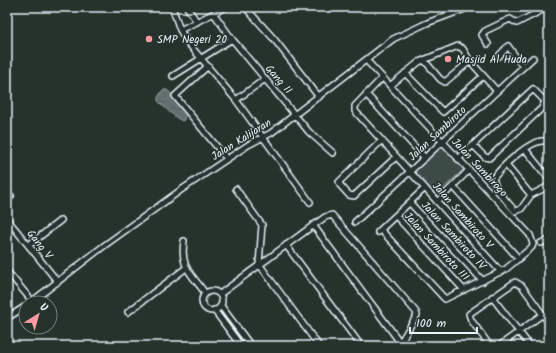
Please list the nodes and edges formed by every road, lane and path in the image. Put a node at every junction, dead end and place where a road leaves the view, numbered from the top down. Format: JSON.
{"nodes":[{"id":1,"x":172,"y":7,"type":"edge"},
{"id":2,"x":188,"y":7,"type":"edge"},
{"id":3,"x":226,"y":7,"type":"edge"},
{"id":4,"x":246,"y":7,"type":"edge"},
{"id":5,"x":549,"y":7,"type":"edge"},
{"id":6,"x":466,"y":8,"type":"edge"},
{"id":7,"x":214,"y":14,"type":"junction"},
{"id":8,"x":197,"y":22,"type":"junction"},
{"id":9,"x":180,"y":30,"type":"junction"},
{"id":10,"x":232,"y":39,"type":"junction"},
{"id":11,"x":488,"y":44,"type":"dead end"},
{"id":12,"x":499,"y":56,"type":"dead end"},
{"id":13,"x":201,"y":58,"type":"junction"},
{"id":14,"x":533,"y":58,"type":"dead end"},
{"id":15,"x":366,"y":60,"type":"junction"},
{"id":16,"x":424,"y":60,"type":"junction"},
{"id":17,"x":470,"y":61,"type":"junction"},
{"id":18,"x":208,"y":66,"type":"junction"},
{"id":19,"x":523,"y":67,"type":"junction"},
{"id":20,"x":405,"y":73,"type":"junction"},
{"id":21,"x":173,"y":76,"type":"dead end"},
{"id":22,"x":483,"y":76,"type":"junction"},
{"id":23,"x":265,"y":78,"type":"junction"},
{"id":24,"x":382,"y":78,"type":"junction"},
{"id":25,"x":390,"y":86,"type":"junction"},
{"id":26,"x":497,"y":91,"type":"junction"},
{"id":27,"x":366,"y":94,"type":"junction"},
{"id":28,"x":320,"y":97,"type":"junction"},
{"id":29,"x":236,"y":100,"type":"junction"},
{"id":30,"x":296,"y":114,"type":"junction"},
{"id":31,"x":262,"y":138,"type":"junction"},
{"id":32,"x":382,"y":140,"type":"junction"},
{"id":33,"x":443,"y":142,"type":"junction"},
{"id":34,"x":549,"y":142,"type":"edge"},
{"id":35,"x":473,"y":145,"type":"junction"},
{"id":36,"x":525,"y":149,"type":"junction"},
{"id":37,"x":332,"y":153,"type":"dead end"},
{"id":38,"x":396,"y":157,"type":"junction"},
{"id":39,"x":425,"y":158,"type":"junction"},
{"id":40,"x":227,"y":159,"type":"junction"},
{"id":41,"x":458,"y":159,"type":"junction"},
{"id":42,"x":506,"y":165,"type":"junction"},
{"id":43,"x":469,"y":170,"type":"junction"},
{"id":44,"x":410,"y":172,"type":"junction"},
{"id":45,"x":549,"y":179,"type":"edge"},
{"id":46,"x":453,"y":186,"type":"junction"},
{"id":47,"x":549,"y":186,"type":"edge"},
{"id":48,"x":425,"y":188,"type":"junction"},
{"id":49,"x":236,"y":189,"type":"dead end"},
{"id":50,"x":531,"y":195,"type":"junction"},
{"id":51,"x":310,"y":202,"type":"dead end"},
{"id":52,"x":437,"y":202,"type":"junction"},
{"id":53,"x":410,"y":203,"type":"junction"},
{"id":54,"x":396,"y":216,"type":"junction"},
{"id":55,"x":7,"y":219,"type":"edge"},
{"id":56,"x":61,"y":220,"type":"dead end"},
{"id":57,"x":355,"y":222,"type":"dead end"},
{"id":58,"x":313,"y":225,"type":"junction"},
{"id":59,"x":549,"y":240,"type":"edge"},
{"id":60,"x":184,"y":241,"type":"dead end"},
{"id":61,"x":541,"y":243,"type":"dead end"},
{"id":62,"x":29,"y":245,"type":"junction"},
{"id":63,"x":286,"y":245,"type":"junction"},
{"id":64,"x":519,"y":259,"type":"junction"},
{"id":65,"x":259,"y":264,"type":"junction"},
{"id":66,"x":186,"y":268,"type":"junction"},
{"id":67,"x":7,"y":271,"type":"edge"},
{"id":68,"x":501,"y":272,"type":"junction"},
{"id":69,"x":483,"y":281,"type":"junction"},
{"id":70,"x":58,"y":282,"type":"junction"},
{"id":71,"x":464,"y":290,"type":"junction"},
{"id":72,"x":205,"y":293,"type":"junction"},
{"id":73,"x":220,"y":294,"type":"junction"},
{"id":74,"x":26,"y":295,"type":"edge"},
{"id":75,"x":40,"y":295,"type":"edge"},
{"id":76,"x":492,"y":297,"type":"junction"},
{"id":77,"x":221,"y":306,"type":"junction"},
{"id":78,"x":214,"y":310,"type":"junction"},
{"id":79,"x":18,"y":311,"type":"edge"},
{"id":80,"x":128,"y":312,"type":"dead end"},
{"id":81,"x":543,"y":314,"type":"junction"},
{"id":82,"x":7,"y":318,"type":"edge"},
{"id":83,"x":549,"y":323,"type":"edge"},
{"id":84,"x":519,"y":331,"type":"junction"},
{"id":85,"x":401,"y":345,"type":"edge"},
{"id":86,"x":241,"y":346,"type":"edge"},
{"id":87,"x":251,"y":346,"type":"edge"},
{"id":88,"x":319,"y":346,"type":"edge"},
{"id":89,"x":361,"y":346,"type":"edge"},
{"id":90,"x":490,"y":346,"type":"edge"},
{"id":91,"x":499,"y":346,"type":"edge"},
{"id":92,"x":530,"y":346,"type":"edge"}],
"edges":[{"from":1,"to":9,"type":"street"},
{"from":2,"to":8,"type":"street"},
{"from":3,"to":7,"type":"street"},
{"from":4,"to":28,"type":"street"},
{"from":5,"to":11,"type":"street"},
{"from":6,"to":15,"type":"street","name":"Jalan Kalijaran"},
{"from":7,"to":8,"type":"street"},
{"from":7,"to":10,"type":"street","name":"Gang II"},
{"from":8,"to":9,"type":"street"},
{"from":9,"to":13,"type":"street"},
{"from":10,"to":13,"type":"street"},
{"from":10,"to":23,"type":"street","name":"Gang II"},
{"from":12,"to":19,"type":"street"},
{"from":13,"to":18,"type":"street"},
{"from":13,"to":21,"type":"street"},
{"from":14,"to":19,"type":"street","name":"Jalan Sambiroto"},
{"from":15,"to":24,"type":"street","name":"Jalan Sambirogo"},
{"from":15,"to":28,"type":"street","name":"Jalan Kalijaran"},
{"from":16,"to":17,"type":"street"},
{"from":16,"to":17,"type":"street"},
{"from":16,"to":20,"type":"street"},
{"from":17,"to":22,"type":"street"},
{"from":18,"to":29,"type":"street"},
{"from":18,"to":40,"type":"street"},
{"from":19,"to":26,"type":"street","name":"Jalan Sambiroto"},
{"from":20,"to":22,"type":"street"},
{"from":20,"to":25,"type":"street"},
{"from":22,"to":26,"type":"street"},
{"from":23,"to":29,"type":"street"},
{"from":23,"to":30,"type":"street","name":"Gang II"},
{"from":24,"to":25,"type":"street","name":"Jalan Sambirogo"},
{"from":24,"to":27,"type":"street"},
{"from":25,"to":33,"type":"street","name":"Jalan Sambirogo"},
{"from":26,"to":33,"type":"street","name":"Jalan Sambiroto"},
{"from":27,"to":32,"type":"street","name":"Jalan Sambiroto V"},
{"from":27,"to":39,"type":"street"},
{"from":28,"to":30,"type":"street","name":"Jalan Kalijaran"},
{"from":29,"to":31,"type":"street"},
{"from":30,"to":31,"type":"street","name":"Jalan Kalijaran"},
{"from":30,"to":37,"type":"street","name":"Gang II"},
{"from":31,"to":40,"type":"street","name":"Jalan Kalijaran"},
{"from":31,"to":51,"type":"street"},
{"from":32,"to":38,"type":"street","name":"Jalan Sambiroto V"},
{"from":32,"to":38,"type":"street"},
{"from":33,"to":39,"type":"street","name":"Jalan Sambiroto"},
{"from":33,"to":41,"type":"street","name":"Jalan Sambirogo"},
{"from":34,"to":36,"type":"street"},
{"from":35,"to":35,"type":"street"},
{"from":35,"to":41,"type":"street"},
{"from":36,"to":42,"type":"street"},
{"from":36,"to":45,"type":"street"},
{"from":38,"to":44,"type":"street","name":"Jalan Sambiroto V"},
{"from":39,"to":44,"type":"street","name":"Jalan Sambiroto"},
{"from":40,"to":70,"type":"street","name":"Jalan Kalijaran"},
{"from":41,"to":43,"type":"street","name":"Jalan Sambirogo"},
{"from":42,"to":50,"type":"street"},
{"from":42,"to":50,"type":"street"},
{"from":43,"to":46,"type":"street"},
{"from":43,"to":64,"type":"street","name":"Jalan Sambirogo"},
{"from":44,"to":48,"type":"street","name":"Jalan Sambiroto V"},
{"from":44,"to":57,"type":"street","name":"Jalan Sambiroto"},
{"from":46,"to":52,"type":"street"},
{"from":46,"to":64,"type":"street"},
{"from":47,"to":50,"type":"street"},
{"from":48,"to":52,"type":"street","name":"Jalan Sambiroto V"},
{"from":48,"to":53,"type":"street"},
{"from":49,"to":65,"type":"street"},
{"from":52,"to":68,"type":"street","name":"Jalan Sambiroto V"},
{"from":53,"to":54,"type":"street"},
{"from":53,"to":69,"type":"street","name":"Jalan Sambiroto IV"},
{"from":54,"to":71,"type":"street","name":"Jalan Sambiroto III"},
{"from":54,"to":71,"type":"street"},
{"from":55,"to":62,"type":"street","name":"Gang V"},
{"from":56,"to":62,"type":"street"},
{"from":58,"to":63,"type":"street"},
{"from":58,"to":85,"type":"street"},
{"from":58,"to":85,"type":"street"},
{"from":59,"to":61,"type":"street"},
{"from":60,"to":66,"type":"street"},
{"from":62,"to":70,"type":"street","name":"Gang V"},
{"from":63,"to":65,"type":"street"},
{"from":63,"to":89,"type":"street"},
{"from":64,"to":68,"type":"street"},
{"from":65,"to":73,"type":"street"},
{"from":65,"to":88,"type":"street"},
{"from":66,"to":72,"type":"street"},
{"from":66,"to":80,"type":"street"},
{"from":67,"to":74,"type":"street"},
{"from":68,"to":69,"type":"street"},
{"from":69,"to":71,"type":"street"},
{"from":70,"to":75,"type":"street","name":"Jalan Kalijaran"},
{"from":72,"to":73,"type":"street"},
{"from":72,"to":78,"type":"street"},
{"from":73,"to":77,"type":"street"},
{"from":76,"to":81,"type":"street"},
{"from":76,"to":84,"type":"street"},
{"from":76,"to":90,"type":"street"},
{"from":77,"to":78,"type":"street"},
{"from":77,"to":87,"type":"street"},
{"from":78,"to":86,"type":"street"},
{"from":79,"to":82,"type":"street"},
{"from":81,"to":83,"type":"street"},
{"from":81,"to":84,"type":"street"},
{"from":84,"to":91,"type":"street"},
{"from":84,"to":92,"type":"street"}]}
